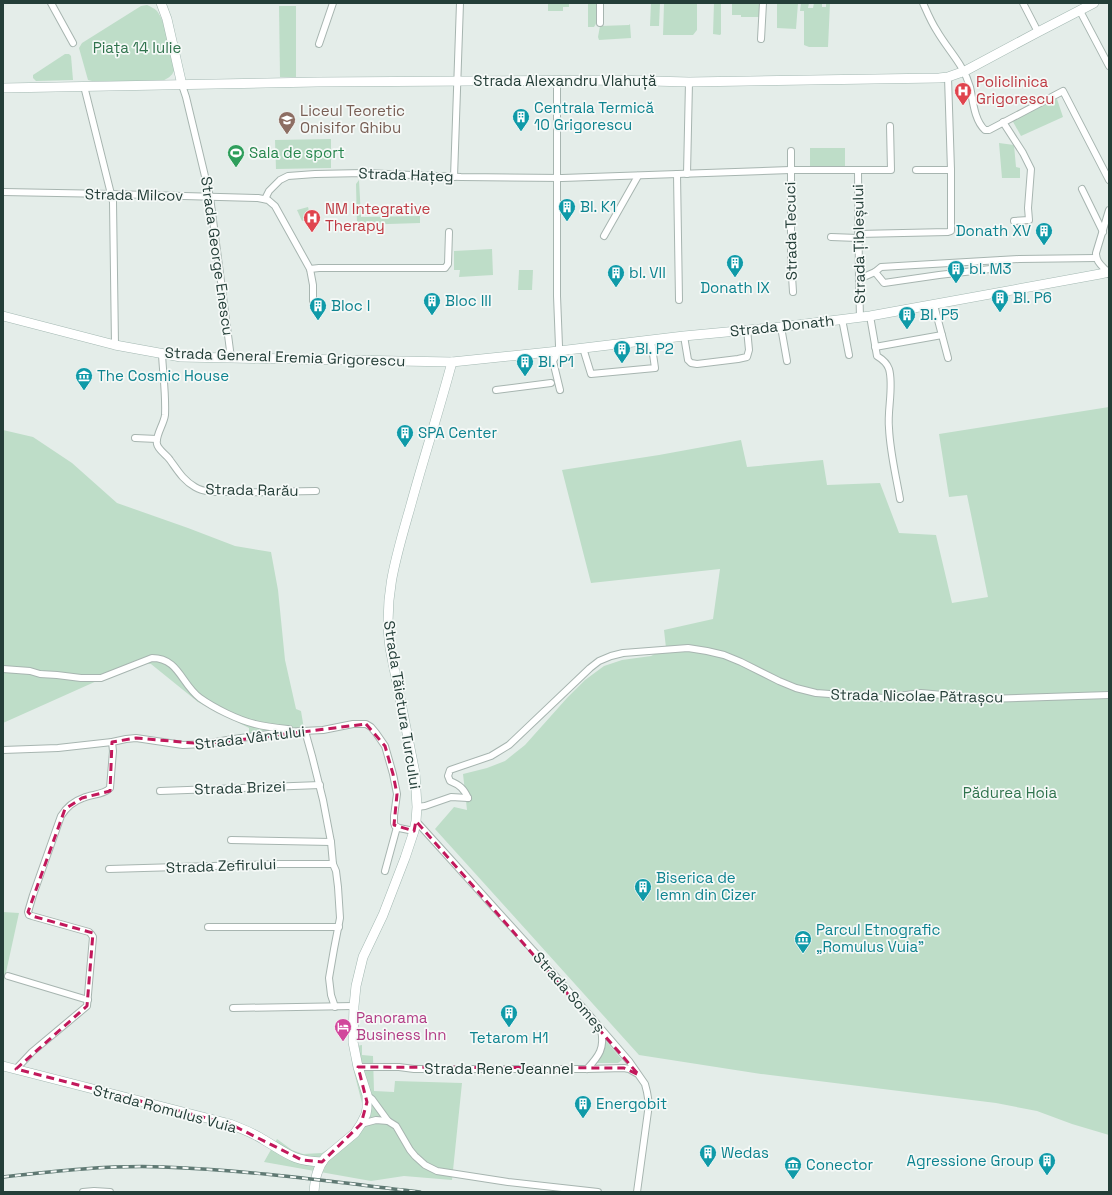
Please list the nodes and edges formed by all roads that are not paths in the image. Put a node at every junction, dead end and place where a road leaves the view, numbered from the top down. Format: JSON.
{"nodes":[{"id":1,"x":51,"y":3,"type":"edge"},
{"id":2,"x":161,"y":3,"type":"edge"},
{"id":3,"x":333,"y":3,"type":"edge"},
{"id":4,"x":460,"y":3,"type":"edge"},
{"id":5,"x":600,"y":3,"type":"edge"},
{"id":6,"x":763,"y":3,"type":"edge"},
{"id":7,"x":923,"y":3,"type":"edge"},
{"id":8,"x":1023,"y":3,"type":"edge"},
{"id":9,"x":1094,"y":3,"type":"edge"},
{"id":10,"x":1080,"y":11,"type":"junction"},
{"id":11,"x":600,"y":23,"type":"dead end"},
{"id":12,"x":1038,"y":32,"type":"junction"},
{"id":13,"x":761,"y":39,"type":"dead end"},
{"id":14,"x":73,"y":43,"type":"dead end"},
{"id":15,"x":319,"y":44,"type":"dead end"},
{"id":16,"x":1109,"y":66,"type":"edge"},
{"id":17,"x":965,"y":71,"type":"junction"},
{"id":18,"x":948,"y":77,"type":"junction"},
{"id":19,"x":458,"y":81,"type":"junction"},
{"id":20,"x":557,"y":81,"type":"junction"},
{"id":21,"x":688,"y":82,"type":"junction"},
{"id":22,"x":182,"y":85,"type":"junction"},
{"id":23,"x":84,"y":86,"type":"junction"},
{"id":24,"x":5,"y":88,"type":"edge"},
{"id":25,"x":1003,"y":122,"type":"junction"},
{"id":26,"x":890,"y":126,"type":"dead end"},
{"id":27,"x":791,"y":151,"type":"dead end"},
{"id":28,"x":790,"y":170,"type":"junction"},
{"id":29,"x":916,"y":170,"type":"dead end"},
{"id":30,"x":951,"y":170,"type":"junction"},
{"id":31,"x":858,"y":171,"type":"junction"},
{"id":32,"x":677,"y":174,"type":"junction"},
{"id":33,"x":687,"y":174,"type":"junction"},
{"id":34,"x":638,"y":176,"type":"junction"},
{"id":35,"x":454,"y":177,"type":"junction"},
{"id":36,"x":557,"y":178,"type":"junction"},
{"id":37,"x":1109,"y":180,"type":"edge"},
{"id":38,"x":1082,"y":189,"type":"dead end"},
{"id":39,"x":3,"y":192,"type":"edge"},
{"id":40,"x":111,"y":194,"type":"junction"},
{"id":41,"x":210,"y":197,"type":"junction"},
{"id":42,"x":265,"y":199,"type":"junction"},
{"id":43,"x":1109,"y":210,"type":"edge"},
{"id":44,"x":1014,"y":221,"type":"dead end"},
{"id":45,"x":449,"y":232,"type":"dead end"},
{"id":46,"x":1103,"y":232,"type":"junction"},
{"id":47,"x":604,"y":236,"type":"dead end"},
{"id":48,"x":858,"y":236,"type":"junction"},
{"id":49,"x":831,"y":237,"type":"dead end"},
{"id":50,"x":1096,"y":258,"type":"junction"},
{"id":51,"x":1001,"y":260,"type":"junction"},
{"id":52,"x":310,"y":269,"type":"junction"},
{"id":53,"x":875,"y":272,"type":"junction"},
{"id":54,"x":1109,"y":273,"type":"edge"},
{"id":55,"x":858,"y":279,"type":"junction"},
{"id":56,"x":793,"y":292,"type":"dead end"},
{"id":57,"x":679,"y":300,"type":"dead end"},
{"id":58,"x":313,"y":301,"type":"dead end"},
{"id":59,"x":934,"y":305,"type":"junction"},
{"id":60,"x":3,"y":316,"type":"edge"},
{"id":61,"x":870,"y":316,"type":"junction"},
{"id":62,"x":860,"y":317,"type":"junction"},
{"id":63,"x":842,"y":319,"type":"junction"},
{"id":64,"x":781,"y":327,"type":"junction"},
{"id":65,"x":747,"y":329,"type":"junction"},
{"id":66,"x":942,"y":335,"type":"junction"},
{"id":67,"x":684,"y":336,"type":"junction"},
{"id":68,"x":651,"y":340,"type":"junction"},
{"id":69,"x":115,"y":345,"type":"junction"},
{"id":70,"x":875,"y":347,"type":"junction"},
{"id":71,"x":583,"y":348,"type":"junction"},
{"id":72,"x":559,"y":351,"type":"junction"},
{"id":73,"x":162,"y":354,"type":"junction"},
{"id":74,"x":849,"y":355,"type":"dead end"},
{"id":75,"x":231,"y":358,"type":"junction"},
{"id":76,"x":948,"y":358,"type":"dead end"},
{"id":77,"x":787,"y":361,"type":"dead end"},
{"id":78,"x":452,"y":362,"type":"junction"},
{"id":79,"x":551,"y":383,"type":"dead end"},
{"id":80,"x":496,"y":390,"type":"dead end"},
{"id":81,"x":560,"y":390,"type":"dead end"},
{"id":82,"x":134,"y":438,"type":"dead end"},
{"id":83,"x":157,"y":439,"type":"junction"},
{"id":84,"x":316,"y":491,"type":"dead end"},
{"id":85,"x":900,"y":499,"type":"dead end"},
{"id":86,"x":3,"y":669,"type":"edge"},
{"id":87,"x":1109,"y":695,"type":"edge"},
{"id":88,"x":302,"y":731,"type":"junction"},
{"id":89,"x":112,"y":742,"type":"junction"},
{"id":90,"x":3,"y":750,"type":"edge"},
{"id":91,"x":320,"y":785,"type":"junction"},
{"id":92,"x":160,"y":791,"type":"dead end"},
{"id":93,"x":417,"y":807,"type":"junction"},
{"id":94,"x":416,"y":821,"type":"junction"},
{"id":95,"x":398,"y":827,"type":"junction"},
{"id":96,"x":414,"y":831,"type":"junction"},
{"id":97,"x":231,"y":840,"type":"dead end"},
{"id":98,"x":331,"y":842,"type":"junction"},
{"id":99,"x":333,"y":864,"type":"junction"},
{"id":100,"x":109,"y":869,"type":"dead end"},
{"id":101,"x":385,"y":871,"type":"dead end"},
{"id":102,"x":208,"y":926,"type":"dead end"},
{"id":103,"x":339,"y":927,"type":"junction"},
{"id":104,"x":8,"y":976,"type":"dead end"},
{"id":105,"x":88,"y":1000,"type":"junction"},
{"id":106,"x":354,"y":1006,"type":"junction"},
{"id":107,"x":335,"y":1007,"type":"junction"},
{"id":108,"x":233,"y":1008,"type":"dead end"},
{"id":109,"x":601,"y":1028,"type":"junction"},
{"id":110,"x":3,"y":1066,"type":"edge"},
{"id":111,"x":358,"y":1067,"type":"junction"},
{"id":112,"x":16,"y":1069,"type":"junction"},
{"id":113,"x":587,"y":1069,"type":"junction"},
{"id":114,"x":639,"y":1075,"type":"junction"},
{"id":115,"x":367,"y":1095,"type":"junction"},
{"id":116,"x":388,"y":1121,"type":"junction"},
{"id":117,"x":362,"y":1124,"type":"junction"},
{"id":118,"x":322,"y":1162,"type":"junction"},
{"id":119,"x":83,"y":1192,"type":"edge"},
{"id":120,"x":110,"y":1192,"type":"edge"},
{"id":121,"x":314,"y":1192,"type":"edge"},
{"id":122,"x":598,"y":1192,"type":"edge"},
{"id":123,"x":637,"y":1192,"type":"edge"}],
"edges":[{"from":1,"to":14,"type":"street"},
{"from":2,"to":22,"type":"main road"},
{"from":3,"to":15,"type":"street"},
{"from":4,"to":19,"type":"street"},
{"from":5,"to":11,"type":"street"},
{"from":6,"to":13,"type":"street"},
{"from":7,"to":17,"type":"street"},
{"from":8,"to":12,"type":"street"},
{"from":9,"to":10,"type":"main road","name":"Strada Alexandru Vlahuță"},
{"from":10,"to":12,"type":"main road","name":"Strada Alexandru Vlahuță"},
{"from":10,"to":16,"type":"street"},
{"from":12,"to":17,"type":"main road","name":"Strada Alexandru Vlahuță"},
{"from":17,"to":18,"type":"main road","name":"Strada Alexandru Vlahuță"},
{"from":17,"to":25,"type":"street"},
{"from":18,"to":21,"type":"main road","name":"Strada Alexandru Vlahuță"},
{"from":18,"to":30,"type":"street"},
{"from":19,"to":20,"type":"main road","name":"Strada Alexandru Vlahuță"},
{"from":19,"to":22,"type":"main road","name":"Strada Alexandru Vlahuță"},
{"from":19,"to":35,"type":"street"},
{"from":20,"to":21,"type":"main road","name":"Strada Alexandru Vlahuță"},
{"from":20,"to":36,"type":"street"},
{"from":21,"to":33,"type":"street"},
{"from":22,"to":23,"type":"main road"},
{"from":22,"to":41,"type":"street","name":"Strada George Enescu"},
{"from":23,"to":24,"type":"main road"},
{"from":23,"to":40,"type":"street"},
{"from":25,"to":37,"type":"street"},
{"from":25,"to":44,"type":"street"},
{"from":26,"to":31,"type":"street","name":"Strada Hațeg"},
{"from":27,"to":28,"type":"street"},
{"from":28,"to":31,"type":"street","name":"Strada Hațeg"},
{"from":28,"to":33,"type":"street","name":"Strada Hațeg"},
{"from":28,"to":56,"type":"street","name":"Strada Tecuci"},
{"from":29,"to":30,"type":"street"},
{"from":30,"to":48,"type":"street"},
{"from":31,"to":48,"type":"street","name":"Strada Țibleșului"},
{"from":32,"to":33,"type":"street","name":"Strada Hațeg"},
{"from":32,"to":34,"type":"street","name":"Strada Hațeg"},
{"from":32,"to":57,"type":"street"},
{"from":34,"to":36,"type":"street","name":"Strada Hațeg"},
{"from":34,"to":47,"type":"street"},
{"from":35,"to":36,"type":"street","name":"Strada Hațeg"},
{"from":35,"to":42,"type":"street","name":"Strada Hațeg"},
{"from":36,"to":72,"type":"street"},
{"from":38,"to":46,"type":"street"},
{"from":39,"to":40,"type":"street","name":"Strada Milcov"},
{"from":40,"to":41,"type":"street","name":"Strada Milcov"},
{"from":40,"to":69,"type":"street"},
{"from":41,"to":42,"type":"street","name":"Strada Milcov"},
{"from":41,"to":75,"type":"street","name":"Strada George Enescu"},
{"from":42,"to":52,"type":"street"},
{"from":43,"to":46,"type":"street"},
{"from":45,"to":52,"type":"street"},
{"from":46,"to":50,"type":"street"},
{"from":48,"to":49,"type":"street"},
{"from":48,"to":55,"type":"street","name":"Strada Țibleșului"},
{"from":50,"to":51,"type":"street"},
{"from":50,"to":54,"type":"street"},
{"from":51,"to":53,"type":"street"},
{"from":51,"to":53,"type":"street"},
{"from":52,"to":58,"type":"street"},
{"from":53,"to":55,"type":"street"},
{"from":54,"to":59,"type":"main road","name":"Strada Donath"},
{"from":55,"to":62,"type":"street","name":"Strada Țibleșului"},
{"from":59,"to":61,"type":"main road","name":"Strada Donath"},
{"from":59,"to":66,"type":"street"},
{"from":60,"to":69,"type":"main road","name":"Strada General Eremia Grigorescu"},
{"from":61,"to":62,"type":"main road","name":"Strada Donath"},
{"from":61,"to":70,"type":"street"},
{"from":62,"to":63,"type":"main road","name":"Strada Donath"},
{"from":63,"to":64,"type":"main road","name":"Strada Donath"},
{"from":63,"to":74,"type":"street"},
{"from":64,"to":65,"type":"main road","name":"Strada Donath"},
{"from":64,"to":77,"type":"street"},
{"from":65,"to":67,"type":"main road","name":"Strada Donath"},
{"from":65,"to":67,"type":"street"},
{"from":66,"to":70,"type":"street"},
{"from":66,"to":76,"type":"street"},
{"from":67,"to":68,"type":"main road","name":"Strada Donath"},
{"from":68,"to":71,"type":"main road","name":"Strada Donath"},
{"from":68,"to":71,"type":"street"},
{"from":69,"to":73,"type":"main road","name":"Strada General Eremia Grigorescu"},
{"from":70,"to":85,"type":"street"},
{"from":71,"to":72,"type":"main road","name":"Strada Donath"},
{"from":72,"to":78,"type":"main road","name":"Strada Donath"},
{"from":72,"to":81,"type":"street"},
{"from":73,"to":75,"type":"main road","name":"Strada General Eremia Grigorescu"},
{"from":73,"to":83,"type":"street"},
{"from":75,"to":78,"type":"main road","name":"Strada General Eremia Grigorescu"},
{"from":78,"to":93,"type":"main road","name":"Strada Tăietura Turcului"},
{"from":79,"to":80,"type":"street"},
{"from":82,"to":83,"type":"street"},
{"from":83,"to":84,"type":"street","name":"Strada Rarău"},
{"from":86,"to":88,"type":"street"},
{"from":87,"to":93,"type":"street","name":"Strada Nicolae Pătrașcu"},
{"from":88,"to":89,"type":"street","name":"Strada Vântului"},
{"from":88,"to":91,"type":"street"},
{"from":88,"to":95,"type":"street","name":"Strada Vântului"},
{"from":89,"to":90,"type":"street","name":"Strada Vântului"},
{"from":89,"to":105,"type":"street"},
{"from":91,"to":92,"type":"street","name":"Strada Brizei"},
{"from":91,"to":98,"type":"street"},
{"from":93,"to":94,"type":"main road","name":"Strada Tăietura Turcului"},
{"from":94,"to":96,"type":"main road","name":"Strada Tăietura Turcului"},
{"from":94,"to":109,"type":"street","name":"Strada Someș"},
{"from":95,"to":96,"type":"street"},
{"from":95,"to":101,"type":"street"},
{"from":96,"to":106,"type":"main road","name":"Strada Tăietura Turcului"},
{"from":97,"to":98,"type":"street"},
{"from":98,"to":99,"type":"street"},
{"from":99,"to":100,"type":"street","name":"Strada Zefirului"},
{"from":99,"to":103,"type":"street"},
{"from":102,"to":103,"type":"street"},
{"from":103,"to":107,"type":"street"},
{"from":104,"to":105,"type":"street"},
{"from":105,"to":112,"type":"street"},
{"from":106,"to":107,"type":"street"},
{"from":106,"to":111,"type":"main road","name":"Strada Tăietura Turcului"},
{"from":107,"to":108,"type":"street"},
{"from":109,"to":113,"type":"street"},
{"from":109,"to":114,"type":"street","name":"Strada Someș"},
{"from":110,"to":112,"type":"main road","name":"Strada Romulus Vuia"},
{"from":111,"to":113,"type":"street","name":"Strada Rene Jeannel"},
{"from":111,"to":115,"type":"main road","name":"Strada Tăietura Turcului"},
{"from":112,"to":118,"type":"main road","name":"Strada Romulus Vuia"},
{"from":113,"to":114,"type":"street","name":"Strada Rene Jeannel"},
{"from":114,"to":123,"type":"street","name":"Strada Someș"},
{"from":115,"to":116,"type":"street"},
{"from":115,"to":117,"type":"main road","name":"Strada Tăietura Turcului"},
{"from":116,"to":117,"type":"street"},
{"from":116,"to":122,"type":"street"},
{"from":117,"to":118,"type":"main road","name":"Strada Tăietura Turcului"},
{"from":118,"to":121,"type":"main road","name":"Strada Tăietura Turcului"},
{"from":119,"to":120,"type":"street"}]}
